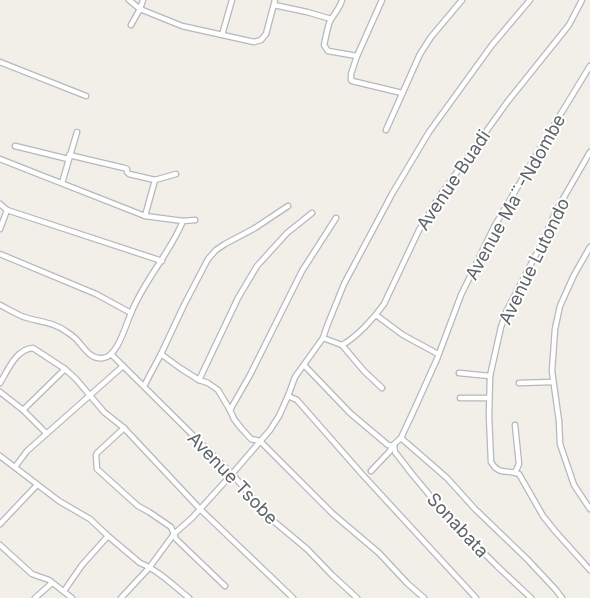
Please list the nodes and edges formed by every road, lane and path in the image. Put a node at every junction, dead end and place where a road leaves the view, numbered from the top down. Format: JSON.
{"nodes":[{"id":1,"x":129,"y":0,"type":"edge"},
{"id":2,"x":142,"y":0,"type":"edge"},
{"id":3,"x":232,"y":0,"type":"edge"},
{"id":4,"x":342,"y":0,"type":"edge"},
{"id":5,"x":382,"y":0,"type":"edge"},
{"id":6,"x":462,"y":0,"type":"edge"},
{"id":7,"x":530,"y":0,"type":"edge"},
{"id":8,"x":582,"y":0,"type":"edge"},
{"id":9,"x":274,"y":3,"type":"edge"},
{"id":10,"x":140,"y":8,"type":"junction"},
{"id":11,"x":331,"y":19,"type":"junction"},
{"id":12,"x":131,"y":25,"type":"dead end"},
{"id":13,"x":222,"y":35,"type":"junction"},
{"id":14,"x":358,"y":56,"type":"junction"},
{"id":15,"x":0,"y":62,"type":"edge"},
{"id":16,"x":590,"y":66,"type":"edge"},
{"id":17,"x":402,"y":93,"type":"junction"},
{"id":18,"x":86,"y":96,"type":"dead end"},
{"id":19,"x":386,"y":130,"type":"dead end"},
{"id":20,"x":77,"y":132,"type":"dead end"},
{"id":21,"x":15,"y":146,"type":"dead end"},
{"id":22,"x":590,"y":152,"type":"edge"},
{"id":23,"x":69,"y":157,"type":"junction"},
{"id":24,"x":0,"y":159,"type":"edge"},
{"id":25,"x":176,"y":174,"type":"dead end"},
{"id":26,"x":155,"y":180,"type":"junction"},
{"id":27,"x":62,"y":183,"type":"junction"},
{"id":28,"x":0,"y":204,"type":"edge"},
{"id":29,"x":288,"y":206,"type":"dead end"},
{"id":30,"x":7,"y":210,"type":"junction"},
{"id":31,"x":312,"y":213,"type":"dead end"},
{"id":32,"x":144,"y":216,"type":"junction"},
{"id":33,"x":336,"y":218,"type":"dead end"},
{"id":34,"x":195,"y":220,"type":"dead end"},
{"id":35,"x":184,"y":221,"type":"junction"},
{"id":36,"x":0,"y":229,"type":"edge"},
{"id":37,"x":590,"y":247,"type":"edge"},
{"id":38,"x":0,"y":254,"type":"edge"},
{"id":39,"x":162,"y":261,"type":"junction"},
{"id":40,"x":0,"y":305,"type":"edge"},
{"id":41,"x":131,"y":313,"type":"junction"},
{"id":42,"x":376,"y":315,"type":"junction"},
{"id":43,"x":323,"y":338,"type":"junction"},
{"id":44,"x":342,"y":345,"type":"junction"},
{"id":45,"x":161,"y":354,"type":"junction"},
{"id":46,"x":438,"y":354,"type":"junction"},
{"id":47,"x":112,"y":355,"type":"junction"},
{"id":48,"x":304,"y":365,"type":"junction"},
{"id":49,"x":123,"y":366,"type":"junction"},
{"id":50,"x":65,"y":369,"type":"junction"},
{"id":51,"x":458,"y":373,"type":"dead end"},
{"id":52,"x":490,"y":376,"type":"junction"},
{"id":53,"x":199,"y":380,"type":"junction"},
{"id":54,"x":554,"y":382,"type":"junction"},
{"id":55,"x":0,"y":383,"type":"edge"},
{"id":56,"x":519,"y":383,"type":"dead end"},
{"id":57,"x":144,"y":386,"type":"junction"},
{"id":58,"x":382,"y":388,"type":"dead end"},
{"id":59,"x":0,"y":392,"type":"edge"},
{"id":60,"x":90,"y":396,"type":"junction"},
{"id":61,"x":288,"y":396,"type":"junction"},
{"id":62,"x":460,"y":398,"type":"dead end"},
{"id":63,"x":489,"y":398,"type":"junction"},
{"id":64,"x":23,"y":410,"type":"junction"},
{"id":65,"x":230,"y":410,"type":"junction"},
{"id":66,"x":515,"y":424,"type":"dead end"},
{"id":67,"x":124,"y":428,"type":"junction"},
{"id":68,"x":46,"y":434,"type":"junction"},
{"id":69,"x":400,"y":439,"type":"junction"},
{"id":70,"x":260,"y":441,"type":"junction"},
{"id":71,"x":393,"y":445,"type":"junction"},
{"id":72,"x":0,"y":456,"type":"edge"},
{"id":73,"x":15,"y":467,"type":"junction"},
{"id":74,"x":371,"y":472,"type":"dead end"},
{"id":75,"x":515,"y":473,"type":"junction"},
{"id":76,"x":232,"y":474,"type":"junction"},
{"id":77,"x":37,"y":485,"type":"junction"},
{"id":78,"x":200,"y":509,"type":"junction"},
{"id":79,"x":590,"y":509,"type":"edge"},
{"id":80,"x":0,"y":524,"type":"edge"},
{"id":81,"x":174,"y":534,"type":"junction"},
{"id":82,"x":108,"y":536,"type":"junction"},
{"id":83,"x":0,"y":545,"type":"edge"},
{"id":84,"x":149,"y":568,"type":"junction"},
{"id":85,"x":590,"y":570,"type":"edge"},
{"id":86,"x":52,"y":583,"type":"junction"},
{"id":87,"x":225,"y":586,"type":"dead end"},
{"id":88,"x":64,"y":591,"type":"junction"},
{"id":89,"x":35,"y":598,"type":"edge"},
{"id":90,"x":72,"y":598,"type":"edge"},
{"id":91,"x":121,"y":598,"type":"edge"},
{"id":92,"x":189,"y":598,"type":"edge"},
{"id":93,"x":293,"y":598,"type":"edge"},
{"id":94,"x":357,"y":598,"type":"edge"},
{"id":95,"x":424,"y":598,"type":"edge"},
{"id":96,"x":476,"y":598,"type":"edge"},
{"id":97,"x":531,"y":598,"type":"edge"},
{"id":98,"x":562,"y":598,"type":"edge"}],
"edges":[{"from":1,"to":10,"type":"street"},
{"from":2,"to":10,"type":"street"},
{"from":3,"to":13,"type":"street"},
{"from":4,"to":11,"type":"street"},
{"from":5,"to":14,"type":"street"},
{"from":6,"to":17,"type":"street"},
{"from":7,"to":43,"type":"street"},
{"from":8,"to":42,"type":"street","name":"Avenue Buadi"},
{"from":9,"to":11,"type":"street"},
{"from":9,"to":13,"type":"street"},
{"from":10,"to":12,"type":"street"},
{"from":10,"to":13,"type":"street"},
{"from":11,"to":14,"type":"street"},
{"from":14,"to":17,"type":"street"},
{"from":15,"to":18,"type":"street"},
{"from":16,"to":46,"type":"street","name":"Avenue Ma¨-Ndombe"},
{"from":17,"to":19,"type":"street"},
{"from":20,"to":23,"type":"street"},
{"from":21,"to":23,"type":"street"},
{"from":22,"to":52,"type":"street","name":"Avenue Lutondo"},
{"from":23,"to":26,"type":"street"},
{"from":23,"to":27,"type":"street"},
{"from":24,"to":27,"type":"street"},
{"from":25,"to":26,"type":"street"},
{"from":26,"to":32,"type":"street"},
{"from":27,"to":32,"type":"street"},
{"from":28,"to":30,"type":"street"},
{"from":29,"to":45,"type":"street"},
{"from":30,"to":36,"type":"street"},
{"from":30,"to":39,"type":"street"},
{"from":31,"to":53,"type":"street"},
{"from":32,"to":35,"type":"street"},
{"from":33,"to":65,"type":"street"},
{"from":34,"to":35,"type":"street"},
{"from":35,"to":39,"type":"street"},
{"from":37,"to":54,"type":"street"},
{"from":38,"to":41,"type":"street"},
{"from":39,"to":41,"type":"street"},
{"from":40,"to":47,"type":"street"},
{"from":41,"to":47,"type":"street"},
{"from":42,"to":44,"type":"street","name":"Avenue Buadi"},
{"from":42,"to":46,"type":"street"},
{"from":43,"to":44,"type":"street"},
{"from":43,"to":48,"type":"street"},
{"from":44,"to":58,"type":"street"},
{"from":45,"to":53,"type":"street"},
{"from":45,"to":57,"type":"street"},
{"from":46,"to":69,"type":"street","name":"Avenue Ma¨-Ndombe"},
{"from":47,"to":49,"type":"street","name":"Avenue Tsobe"},
{"from":48,"to":61,"type":"street"},
{"from":48,"to":71,"type":"street"},
{"from":49,"to":57,"type":"street","name":"Avenue Tsobe"},
{"from":49,"to":60,"type":"street"},
{"from":50,"to":55,"type":"street"},
{"from":50,"to":60,"type":"street"},
{"from":50,"to":64,"type":"street"},
{"from":51,"to":52,"type":"street"},
{"from":52,"to":63,"type":"street","name":"Avenue Lutondo"},
{"from":53,"to":65,"type":"street"},
{"from":54,"to":56,"type":"street"},
{"from":54,"to":79,"type":"street"},
{"from":57,"to":76,"type":"street","name":"Avenue Tsobe"},
{"from":59,"to":64,"type":"street"},
{"from":60,"to":67,"type":"street"},
{"from":60,"to":68,"type":"street"},
{"from":61,"to":70,"type":"street"},
{"from":61,"to":96,"type":"street"},
{"from":62,"to":63,"type":"street"},
{"from":63,"to":75,"type":"street","name":"Avenue Lutondo"},
{"from":64,"to":68,"type":"street"},
{"from":65,"to":70,"type":"street"},
{"from":66,"to":75,"type":"street"},
{"from":67,"to":78,"type":"street"},
{"from":67,"to":81,"type":"street"},
{"from":68,"to":73,"type":"street"},
{"from":69,"to":71,"type":"street"},
{"from":69,"to":98,"type":"street"},
{"from":70,"to":76,"type":"street"},
{"from":70,"to":95,"type":"street"},
{"from":71,"to":74,"type":"street"},
{"from":71,"to":97,"type":"street","name":"Sonabata"},
{"from":72,"to":73,"type":"street"},
{"from":73,"to":77,"type":"street"},
{"from":75,"to":85,"type":"street"},
{"from":76,"to":78,"type":"street"},
{"from":76,"to":94,"type":"street","name":"Avenue Tsobe"},
{"from":77,"to":80,"type":"street"},
{"from":77,"to":82,"type":"street"},
{"from":78,"to":81,"type":"street"},
{"from":78,"to":93,"type":"street"},
{"from":81,"to":84,"type":"street"},
{"from":81,"to":87,"type":"street"},
{"from":82,"to":84,"type":"street"},
{"from":82,"to":88,"type":"street"},
{"from":83,"to":86,"type":"street"},
{"from":84,"to":91,"type":"street"},
{"from":84,"to":92,"type":"street"},
{"from":86,"to":88,"type":"street"},
{"from":86,"to":89,"type":"street"},
{"from":88,"to":90,"type":"street"}]}
